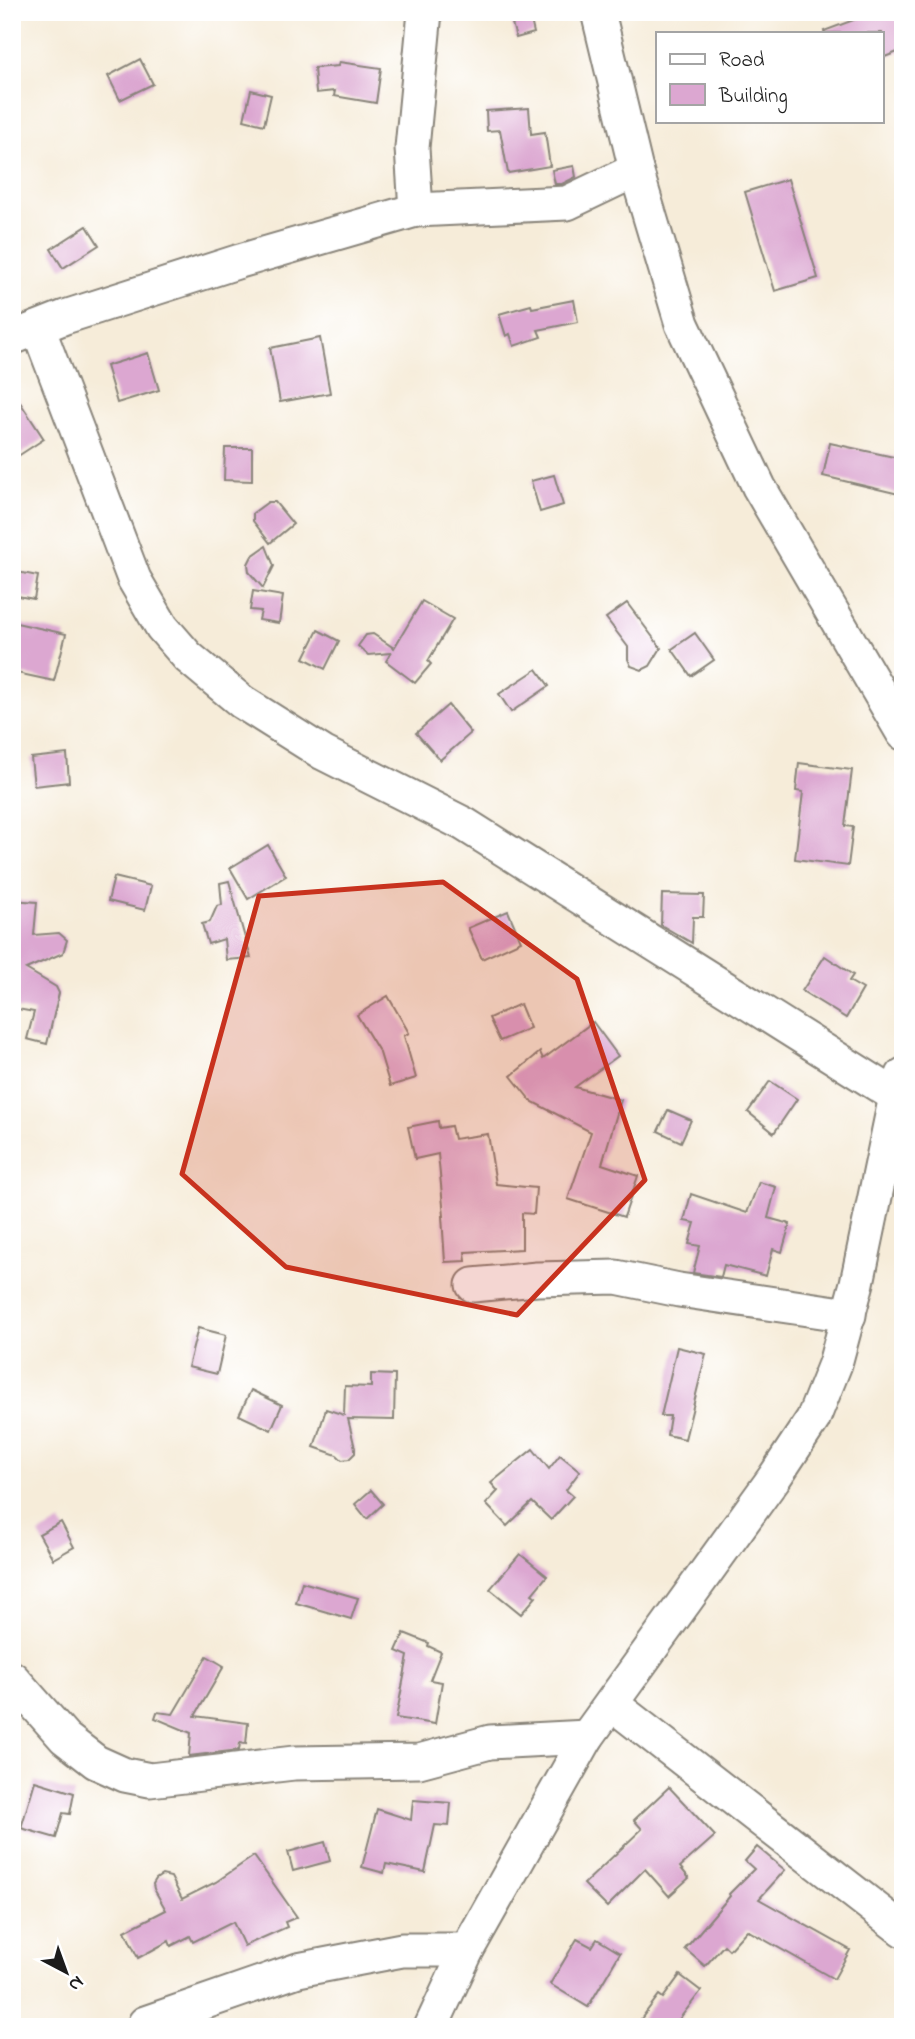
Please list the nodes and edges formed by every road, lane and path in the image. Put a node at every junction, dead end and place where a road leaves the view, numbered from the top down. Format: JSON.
{"nodes":[{"id":1,"x":425,"y":12,"type":"edge"},
{"id":2,"x":598,"y":12,"type":"edge"},
{"id":3,"x":636,"y":170,"type":"junction"},
{"id":4,"x":416,"y":210,"type":"junction"},
{"id":5,"x":25,"y":333,"type":"edge"},
{"id":6,"x":903,"y":733,"type":"edge"},
{"id":7,"x":899,"y":1085,"type":"edge"},
{"id":8,"x":473,"y":1285,"type":"dead end"},
{"id":9,"x":849,"y":1315,"type":"junction"},
{"id":10,"x":12,"y":1678,"type":"edge"},
{"id":11,"x":612,"y":1703,"type":"junction"},
{"id":12,"x":587,"y":1737,"type":"junction"},
{"id":13,"x":903,"y":1930,"type":"edge"},
{"id":14,"x":467,"y":1950,"type":"junction"},
{"id":15,"x":145,"y":2023,"type":"dead end"},
{"id":16,"x":430,"y":2027,"type":"edge"}],
"edges":[{"from":1,"to":4,"type":"street"},
{"from":2,"to":3,"type":"street"},
{"from":3,"to":4,"type":"street"},
{"from":3,"to":6,"type":"street"},
{"from":4,"to":5,"type":"street"},
{"from":5,"to":7,"type":"street"},
{"from":7,"to":9,"type":"street"},
{"from":8,"to":9,"type":"street"},
{"from":9,"to":11,"type":"street"},
{"from":10,"to":12,"type":"street"},
{"from":11,"to":12,"type":"street"},
{"from":11,"to":13,"type":"street"},
{"from":12,"to":14,"type":"street"},
{"from":14,"to":15,"type":"street"},
{"from":14,"to":16,"type":"street"}]}
